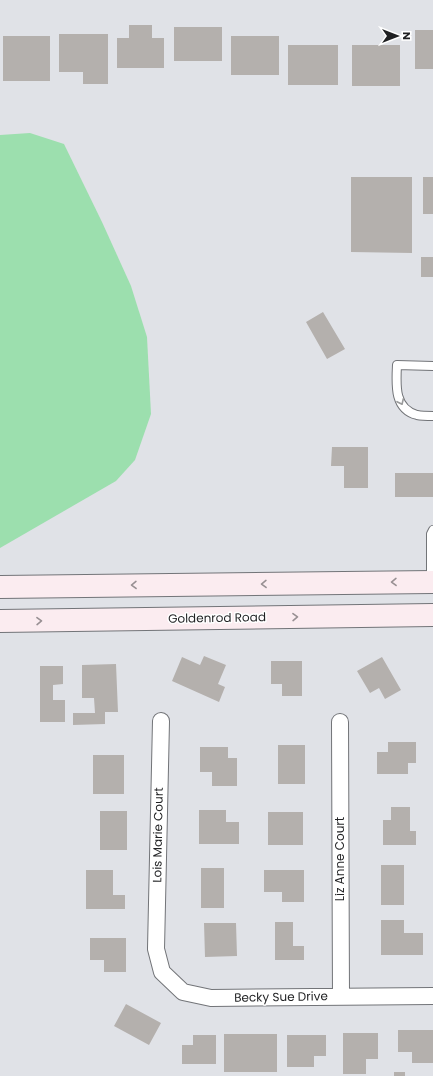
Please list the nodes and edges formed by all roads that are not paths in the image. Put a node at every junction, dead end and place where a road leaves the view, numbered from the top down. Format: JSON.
{"nodes":[{"id":1,"x":433,"y":366,"type":"edge"},
{"id":2,"x":433,"y":416,"type":"edge"},
{"id":3,"x":433,"y":530,"type":"edge"},
{"id":4,"x":432,"y":582,"type":"edge"},
{"id":5,"x":0,"y":587,"type":"edge"},
{"id":6,"x":433,"y":615,"type":"edge"},
{"id":7,"x":0,"y":622,"type":"edge"},
{"id":8,"x":160,"y":721,"type":"dead end"},
{"id":9,"x":340,"y":722,"type":"dead end"},
{"id":10,"x":156,"y":949,"type":"joint"},
{"id":11,"x":433,"y":996,"type":"edge"},
{"id":12,"x":341,"y":997,"type":"junction"}],
"edges":[{"from":1,"to":2,"type":"lane","one_way":true},
{"from":3,"to":4,"type":"lane"},
{"from":4,"to":5,"type":"main road","one_way":true},
{"from":7,"to":6,"type":"main road","name":"Goldenrod Road","one_way":true},
{"from":8,"to":10,"type":"street","name":"Lois Marie Court"},
{"from":9,"to":12,"type":"street","name":"Liz Anne Court"},
{"from":10,"to":12,"type":"street","name":"Becky Sue Drive"},
{"from":11,"to":12,"type":"street","name":"Becky Sue Drive"}]}
